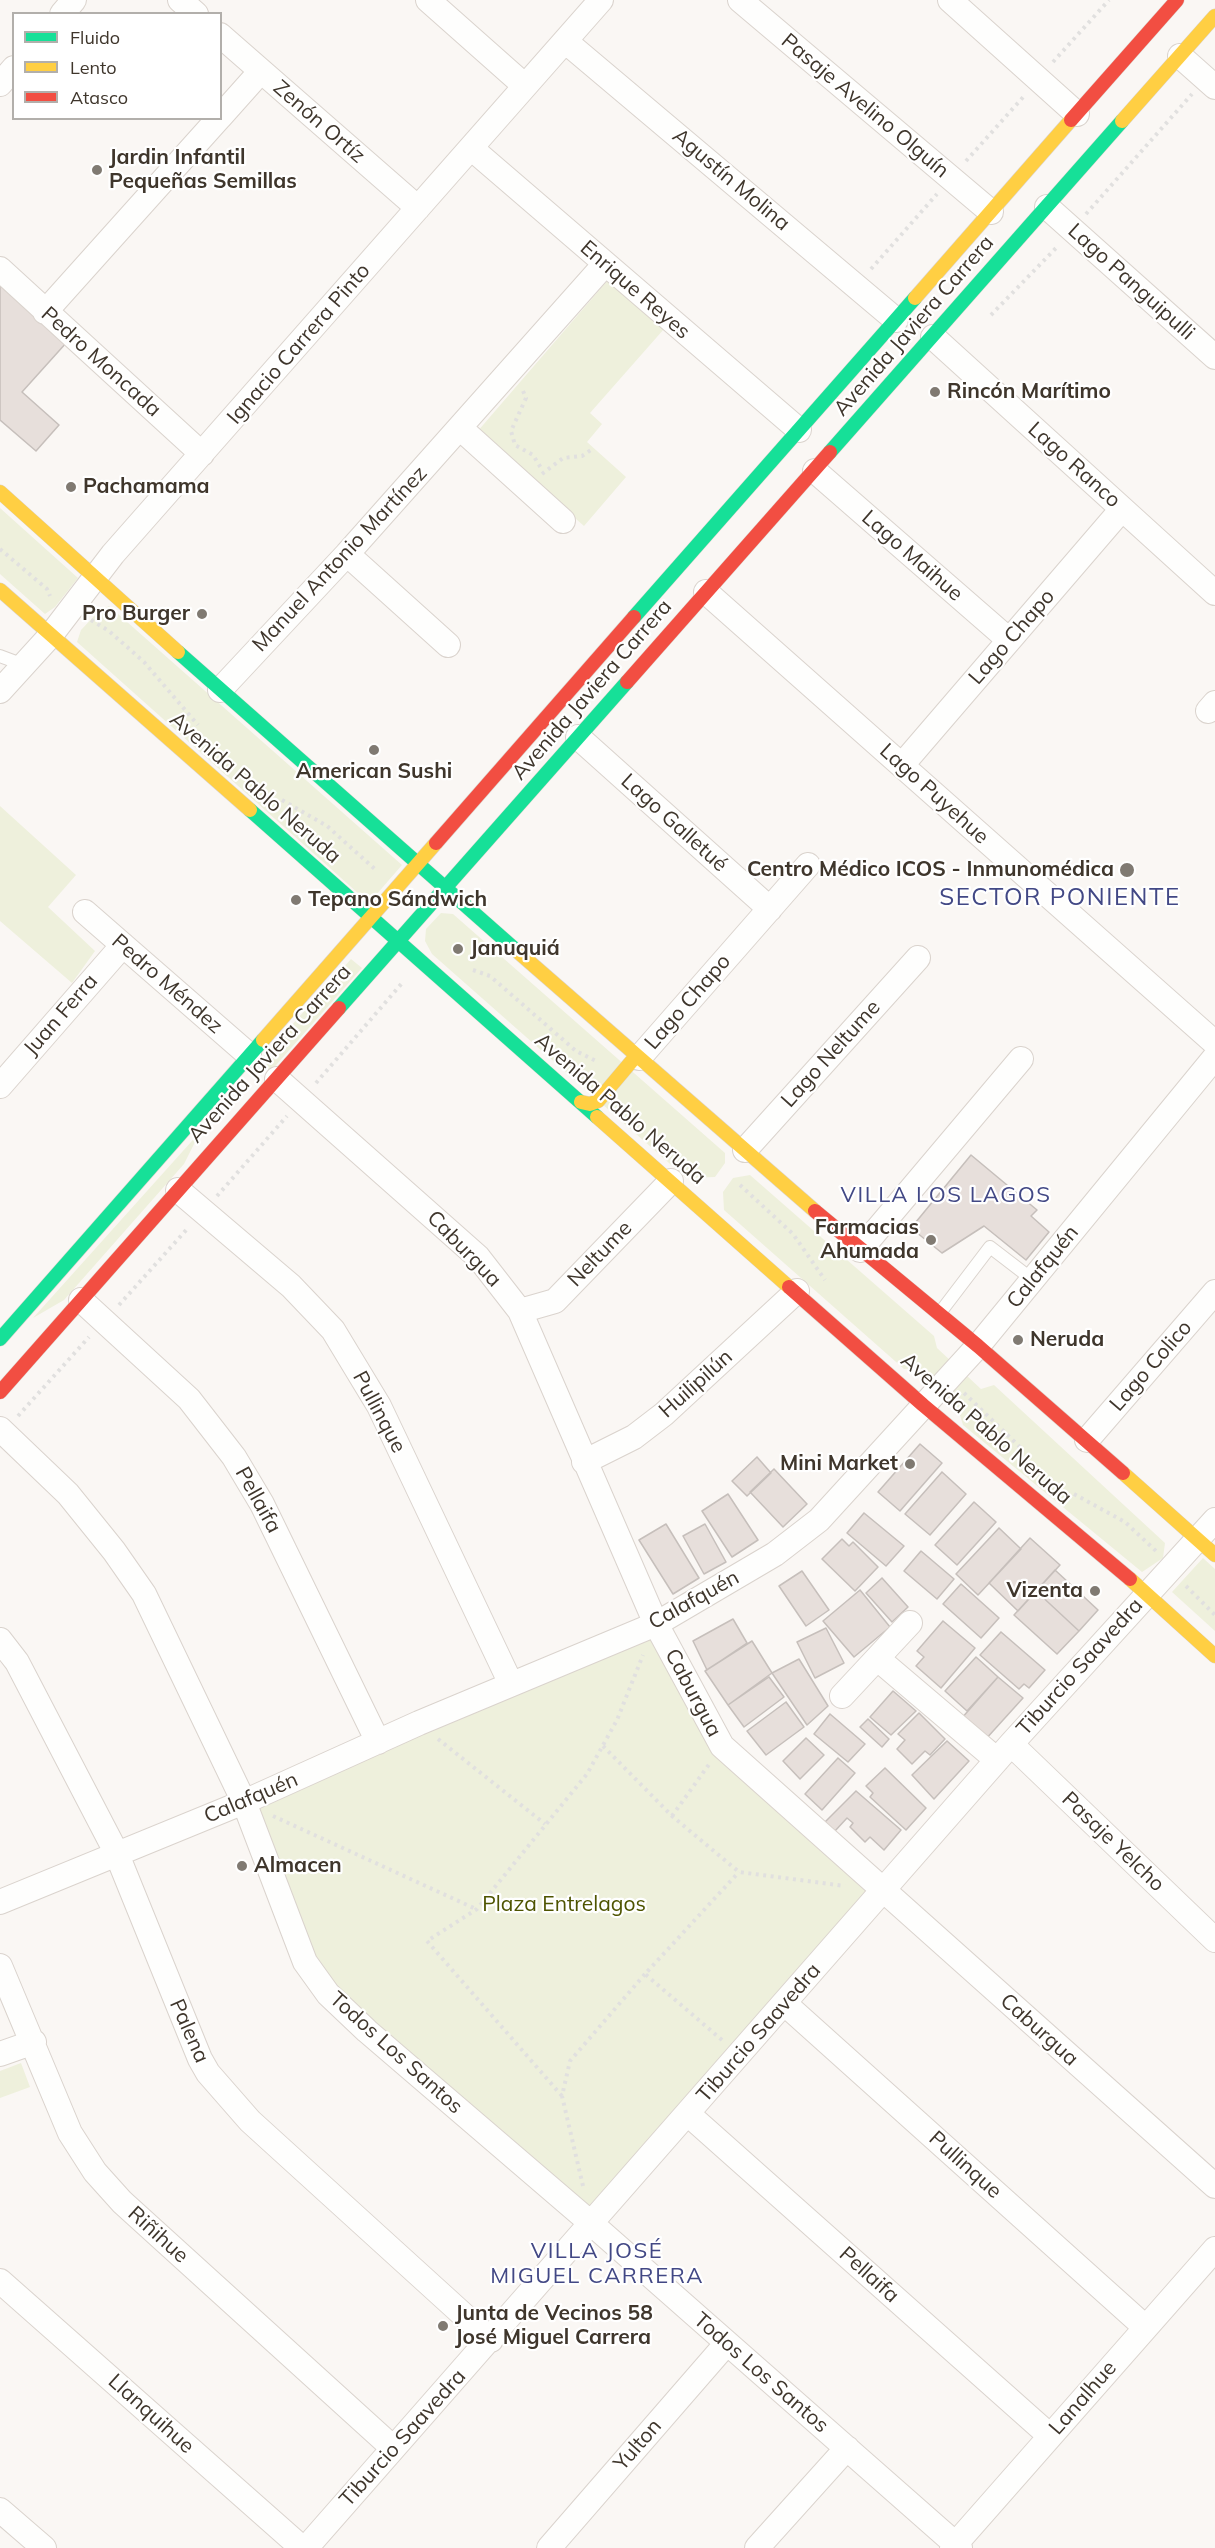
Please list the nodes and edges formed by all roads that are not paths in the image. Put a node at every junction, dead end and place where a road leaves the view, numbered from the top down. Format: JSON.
{"nodes":[{"id":1,"x":74,"y":0,"type":"edge"},
{"id":2,"x":180,"y":0,"type":"edge"},
{"id":3,"x":428,"y":0,"type":"edge"},
{"id":4,"x":601,"y":0,"type":"edge"},
{"id":5,"x":740,"y":0,"type":"edge"},
{"id":6,"x":951,"y":0,"type":"edge"},
{"id":7,"x":1171,"y":2,"type":"edge"},
{"id":8,"x":64,"y":12,"type":"edge"},
{"id":9,"x":194,"y":12,"type":"edge"},
{"id":10,"x":1215,"y":16,"type":"edge"},
{"id":11,"x":222,"y":37,"type":"edge"},
{"id":12,"x":565,"y":41,"type":"junction"},
{"id":13,"x":1180,"y":56,"type":"junction"},
{"id":14,"x":12,"y":70,"type":"edge"},
{"id":15,"x":261,"y":71,"type":"junction"},
{"id":16,"x":0,"y":84,"type":"edge"},
{"id":17,"x":525,"y":86,"type":"junction"},
{"id":18,"x":1215,"y":87,"type":"edge"},
{"id":19,"x":1077,"y":114,"type":"junction"},
{"id":20,"x":222,"y":116,"type":"edge"},
{"id":21,"x":218,"y":120,"type":"edge"},
{"id":22,"x":1048,"y":147,"type":"junction"},
{"id":23,"x":471,"y":148,"type":"junction"},
{"id":24,"x":1044,"y":191,"type":"junction"},
{"id":25,"x":418,"y":208,"type":"junction"},
{"id":26,"x":991,"y":212,"type":"junction"},
{"id":27,"x":605,"y":264,"type":"junction"},
{"id":28,"x":0,"y":269,"type":"edge"},
{"id":29,"x":45,"y":312,"type":"junction"},
{"id":30,"x":900,"y":326,"type":"junction"},
{"id":31,"x":926,"y":335,"type":"junction"},
{"id":32,"x":1215,"y":357,"type":"edge"},
{"id":33,"x":460,"y":429,"type":"junction"},
{"id":34,"x":799,"y":430,"type":"junction"},
{"id":35,"x":202,"y":454,"type":"junction"},
{"id":36,"x":815,"y":471,"type":"junction"},
{"id":37,"x":0,"y":492,"type":"edge"},
{"id":38,"x":1122,"y":509,"type":"junction"},
{"id":39,"x":563,"y":520,"type":"dead end"},
{"id":40,"x":697,"y":546,"type":"junction"},
{"id":41,"x":347,"y":554,"type":"junction"},
{"id":42,"x":95,"y":578,"type":"junction"},
{"id":43,"x":702,"y":579,"type":"junction"},
{"id":44,"x":0,"y":590,"type":"edge"},
{"id":45,"x":1215,"y":593,"type":"edge"},
{"id":46,"x":0,"y":607,"type":"edge"},
{"id":47,"x":19,"y":608,"type":"junction"},
{"id":48,"x":51,"y":635,"type":"junction"},
{"id":49,"x":1009,"y":640,"type":"junction"},
{"id":50,"x":448,"y":645,"type":"dead end"},
{"id":51,"x":0,"y":656,"type":"edge"},
{"id":52,"x":24,"y":665,"type":"junction"},
{"id":53,"x":220,"y":690,"type":"junction"},
{"id":54,"x":0,"y":691,"type":"edge"},
{"id":55,"x":578,"y":738,"type":"junction"},
{"id":56,"x":902,"y":765,"type":"junction"},
{"id":57,"x":417,"y":865,"type":"junction"},
{"id":58,"x":808,"y":865,"type":"dead end"},
{"id":59,"x":444,"y":889,"type":"junction"},
{"id":60,"x":770,"y":909,"type":"junction"},
{"id":61,"x":85,"y":912,"type":"dead end"},
{"id":62,"x":370,"y":918,"type":"junction"},
{"id":63,"x":398,"y":942,"type":"junction"},
{"id":64,"x":123,"y":945,"type":"junction"},
{"id":65,"x":918,"y":958,"type":"dead end"},
{"id":66,"x":1215,"y":1043,"type":"edge"},
{"id":67,"x":638,"y":1057,"type":"junction"},
{"id":68,"x":1215,"y":1057,"type":"edge"},
{"id":69,"x":1021,"y":1059,"type":"dead end"},
{"id":70,"x":261,"y":1075,"type":"junction"},
{"id":71,"x":0,"y":1086,"type":"edge"},
{"id":72,"x":581,"y":1102,"type":"junction"},
{"id":73,"x":745,"y":1150,"type":"junction"},
{"id":74,"x":671,"y":1181,"type":"junction"},
{"id":75,"x":178,"y":1190,"type":"junction"},
{"id":76,"x":860,"y":1251,"type":"junction"},
{"id":77,"x":1033,"y":1280,"type":"junction"},
{"id":78,"x":797,"y":1291,"type":"junction"},
{"id":79,"x":1215,"y":1292,"type":"edge"},
{"id":80,"x":81,"y":1300,"type":"junction"},
{"id":81,"x":520,"y":1311,"type":"junction"},
{"id":82,"x":939,"y":1314,"type":"junction"},
{"id":83,"x":0,"y":1339,"type":"edge"},
{"id":84,"x":978,"y":1347,"type":"junction"},
{"id":85,"x":0,"y":1371,"type":"edge"},
{"id":86,"x":15,"y":1374,"type":"junction"},
{"id":87,"x":0,"y":1392,"type":"edge"},
{"id":88,"x":923,"y":1405,"type":"junction"},
{"id":89,"x":0,"y":1429,"type":"edge"},
{"id":90,"x":1087,"y":1440,"type":"junction"},
{"id":91,"x":584,"y":1462,"type":"junction"},
{"id":92,"x":1215,"y":1520,"type":"edge"},
{"id":93,"x":1206,"y":1547,"type":"edge"},
{"id":94,"x":1147,"y":1593,"type":"junction"},
{"id":95,"x":910,"y":1623,"type":"dead end"},
{"id":96,"x":656,"y":1624,"type":"junction"},
{"id":97,"x":0,"y":1640,"type":"edge"},
{"id":98,"x":1215,"y":1656,"type":"edge"},
{"id":99,"x":878,"y":1659,"type":"junction"},
{"id":100,"x":511,"y":1684,"type":"junction"},
{"id":101,"x":842,"y":1696,"type":"dead end"},
{"id":102,"x":378,"y":1742,"type":"junction"},
{"id":103,"x":1004,"y":1752,"type":"junction"},
{"id":104,"x":244,"y":1802,"type":"junction"},
{"id":105,"x":116,"y":1852,"type":"junction"},
{"id":106,"x":883,"y":1890,"type":"junction"},
{"id":107,"x":0,"y":1902,"type":"edge"},
{"id":108,"x":1215,"y":1940,"type":"edge"},
{"id":109,"x":0,"y":1966,"type":"edge"},
{"id":110,"x":784,"y":2003,"type":"junction"},
{"id":111,"x":34,"y":2042,"type":"junction"},
{"id":112,"x":0,"y":2054,"type":"edge"},
{"id":113,"x":688,"y":2114,"type":"junction"},
{"id":114,"x":1215,"y":2186,"type":"edge"},
{"id":115,"x":592,"y":2224,"type":"junction"},
{"id":116,"x":1215,"y":2248,"type":"edge"},
{"id":117,"x":0,"y":2281,"type":"edge"},
{"id":118,"x":1146,"y":2327,"type":"junction"},
{"id":119,"x":491,"y":2340,"type":"junction"},
{"id":120,"x":727,"y":2343,"type":"junction"},
{"id":121,"x":1050,"y":2436,"type":"junction"},
{"id":122,"x":393,"y":2448,"type":"junction"},
{"id":123,"x":847,"y":2448,"type":"junction"},
{"id":124,"x":2,"y":2515,"type":"edge"},
{"id":125,"x":956,"y":2547,"type":"edge"},
{"id":126,"x":44,"y":2548,"type":"edge"},
{"id":127,"x":304,"y":2548,"type":"edge"},
{"id":128,"x":549,"y":2548,"type":"edge"},
{"id":129,"x":757,"y":2548,"type":"edge"}],
"edges":[{"from":1,"to":8,"type":"street"},
{"from":2,"to":9,"type":"street"},
{"from":3,"to":17,"type":"street"},
{"from":4,"to":12,"type":"street","name":"Ignacio Carrera Pinto"},
{"from":5,"to":26,"type":"street","name":"Pasaje Avelino Olguín"},
{"from":6,"to":19,"type":"street"},
{"from":7,"to":19,"type":"main road","name":"Avenida Javiera Carrera"},
{"from":10,"to":13,"type":"main road","name":"Avenida Javiera Carrera"},
{"from":11,"to":15,"type":"street","name":"Zenón Ortíz"},
{"from":12,"to":17,"type":"street","name":"Ignacio Carrera Pinto"},
{"from":12,"to":30,"type":"street","name":"Agustín Molina"},
{"from":13,"to":18,"type":"street"},
{"from":13,"to":24,"type":"main road","name":"Avenida Javiera Carrera"},
{"from":14,"to":16,"type":"street"},
{"from":15,"to":20,"type":"street"},
{"from":15,"to":25,"type":"street","name":"Zenón Ortíz"},
{"from":17,"to":23,"type":"street","name":"Ignacio Carrera Pinto"},
{"from":19,"to":22,"type":"main road","name":"Avenida Javiera Carrera"},
{"from":21,"to":29,"type":"street"},
{"from":22,"to":24,"type":"main road"},
{"from":22,"to":26,"type":"main road","name":"Avenida Javiera Carrera"},
{"from":23,"to":25,"type":"street","name":"Ignacio Carrera Pinto"},
{"from":23,"to":27,"type":"street","name":"Enrique Reyes"},
{"from":24,"to":31,"type":"main road","name":"Avenida Javiera Carrera"},
{"from":24,"to":32,"type":"street","name":"Lago Panguipulli"},
{"from":25,"to":35,"type":"street","name":"Ignacio Carrera Pinto"},
{"from":26,"to":30,"type":"main road","name":"Avenida Javiera Carrera"},
{"from":27,"to":33,"type":"street","name":"Manuel Antonio Martínez"},
{"from":27,"to":34,"type":"street","name":"Enrique Reyes"},
{"from":28,"to":29,"type":"street","name":"Pedro Moncada"},
{"from":29,"to":35,"type":"street","name":"Pedro Moncada"},
{"from":30,"to":34,"type":"main road","name":"Avenida Javiera Carrera"},
{"from":31,"to":36,"type":"main road","name":"Avenida Javiera Carrera"},
{"from":31,"to":38,"type":"street","name":"Lago Ranco"},
{"from":33,"to":39,"type":"street"},
{"from":33,"to":41,"type":"street","name":"Manuel Antonio Martínez"},
{"from":34,"to":40,"type":"main road","name":"Avenida Javiera Carrera"},
{"from":35,"to":42,"type":"street","name":"Ignacio Carrera Pinto"},
{"from":36,"to":43,"type":"main road","name":"Avenida Javiera Carrera"},
{"from":36,"to":49,"type":"street","name":"Lago Maihue"},
{"from":37,"to":42,"type":"main road"},
{"from":38,"to":45,"type":"street","name":"Lago Ranco"},
{"from":38,"to":49,"type":"street","name":"Lago Chapo"},
{"from":40,"to":43,"type":"main road"},
{"from":40,"to":57,"type":"main road","name":"Avenida Javiera Carrera"},
{"from":41,"to":50,"type":"street"},
{"from":41,"to":53,"type":"street","name":"Manuel Antonio Martínez"},
{"from":42,"to":48,"type":"street","name":"Ignacio Carrera Pinto"},
{"from":42,"to":53,"type":"main road"},
{"from":43,"to":55,"type":"main road","name":"Avenida Javiera Carrera"},
{"from":43,"to":56,"type":"street","name":"Lago Puyehue"},
{"from":44,"to":47,"type":"main road","name":"Avenida Pablo Neruda"},
{"from":46,"to":47,"type":"lane"},
{"from":47,"to":48,"type":"main road","name":"Avenida Pablo Neruda"},
{"from":48,"to":52,"type":"street","name":"Ignacio Carrera Pinto"},
{"from":48,"to":62,"type":"main road","name":"Avenida Pablo Neruda"},
{"from":49,"to":56,"type":"street","name":"Lago Chapo"},
{"from":51,"to":52,"type":"lane"},
{"from":52,"to":54,"type":"street","name":"Ignacio Carrera Pinto"},
{"from":53,"to":57,"type":"main road"},
{"from":55,"to":59,"type":"main road","name":"Avenida Javiera Carrera"},
{"from":55,"to":60,"type":"street","name":"Lago Galletué"},
{"from":56,"to":66,"type":"street","name":"Lago Puyehue"},
{"from":57,"to":59,"type":"main road"},
{"from":57,"to":62,"type":"main road","name":"Avenida Javiera Carrera"},
{"from":58,"to":60,"type":"street","name":"Lago Chapo"},
{"from":59,"to":63,"type":"main road","name":"Avenida Javiera Carrera"},
{"from":59,"to":67,"type":"main road"},
{"from":60,"to":67,"type":"street","name":"Lago Chapo"},
{"from":61,"to":64,"type":"street","name":"Pedro Méndez"},
{"from":62,"to":63,"type":"main road","name":"Avenida Pablo Neruda"},
{"from":62,"to":70,"type":"main road","name":"Avenida Javiera Carrera"},
{"from":63,"to":70,"type":"main road","name":"Avenida Javiera Carrera"},
{"from":63,"to":72,"type":"main road","name":"Avenida Pablo Neruda"},
{"from":64,"to":70,"type":"street","name":"Pedro Méndez"},
{"from":64,"to":71,"type":"street","name":"Juan Ferra"},
{"from":65,"to":73,"type":"street","name":"Lago Neltume"},
{"from":67,"to":72,"type":"main road"},
{"from":67,"to":73,"type":"main road"},
{"from":68,"to":77,"type":"street","name":"Calafquén"},
{"from":69,"to":76,"type":"street"},
{"from":70,"to":75,"type":"main road","name":"Avenida Javiera Carrera"},
{"from":70,"to":81,"type":"street","name":"Caburgua"},
{"from":70,"to":83,"type":"main road","name":"Avenida Javiera Carrera"},
{"from":72,"to":74,"type":"main road","name":"Avenida Pablo Neruda"},
{"from":73,"to":76,"type":"main road"},
{"from":74,"to":78,"type":"main road","name":"Avenida Pablo Neruda"},
{"from":74,"to":81,"type":"street","name":"Neltume"},
{"from":75,"to":80,"type":"main road","name":"Avenida Javiera Carrera"},
{"from":75,"to":100,"type":"street","name":"Pullinque"},
{"from":76,"to":82,"type":"main road"},
{"from":77,"to":82,"type":"lane"},
{"from":77,"to":84,"type":"street","name":"Calafquén"},
{"from":78,"to":88,"type":"main road","name":"Avenida Pablo Neruda"},
{"from":78,"to":91,"type":"street","name":"Huilipilún"},
{"from":79,"to":90,"type":"street","name":"Lago Colico"},
{"from":80,"to":86,"type":"main road","name":"Avenida Javiera Carrera"},
{"from":80,"to":102,"type":"street","name":"Pellaifa"},
{"from":81,"to":91,"type":"street","name":"Caburgua"},
{"from":82,"to":84,"type":"main road"},
{"from":84,"to":88,"type":"street","name":"Calafquén"},
{"from":84,"to":90,"type":"main road"},
{"from":85,"to":86,"type":"main road"},
{"from":86,"to":87,"type":"main road","name":"Avenida Javiera Carrera"},
{"from":88,"to":94,"type":"main road","name":"Avenida Pablo Neruda"},
{"from":88,"to":96,"type":"street","name":"Calafquén"},
{"from":89,"to":104,"type":"street","name":"Todos Los Santos"},
{"from":90,"to":93,"type":"main road"},
{"from":91,"to":96,"type":"street","name":"Caburgua"},
{"from":92,"to":93,"type":"street","name":"Tiburcio Saavedra"},
{"from":93,"to":94,"type":"street","name":"Tiburcio Saavedra"},
{"from":94,"to":98,"type":"main road","name":"Avenida Pablo Neruda"},
{"from":94,"to":103,"type":"street","name":"Tiburcio Saavedra"},
{"from":95,"to":99,"type":"street"},
{"from":96,"to":100,"type":"street","name":"Calafquén"},
{"from":96,"to":106,"type":"street","name":"Caburgua"},
{"from":97,"to":105,"type":"street","name":"Palena"},
{"from":99,"to":101,"type":"street"},
{"from":99,"to":103,"type":"street","name":"Pasaje Yelcho"},
{"from":100,"to":102,"type":"street","name":"Calafquén"},
{"from":102,"to":104,"type":"street","name":"Calafquén"},
{"from":103,"to":106,"type":"street","name":"Tiburcio Saavedra"},
{"from":103,"to":108,"type":"street","name":"Pasaje Yelcho"},
{"from":104,"to":105,"type":"street","name":"Calafquén"},
{"from":104,"to":115,"type":"street","name":"Todos Los Santos"},
{"from":105,"to":107,"type":"street","name":"Calafquén"},
{"from":105,"to":119,"type":"street","name":"Palena"},
{"from":106,"to":110,"type":"street","name":"Tiburcio Saavedra"},
{"from":106,"to":114,"type":"street","name":"Caburgua"},
{"from":109,"to":111,"type":"street","name":"Riñihue"},
{"from":110,"to":113,"type":"street","name":"Tiburcio Saavedra"},
{"from":110,"to":118,"type":"street","name":"Pullinque"},
{"from":111,"to":112,"type":"street"},
{"from":111,"to":122,"type":"street","name":"Riñihue"},
{"from":113,"to":115,"type":"street","name":"Tiburcio Saavedra"},
{"from":113,"to":121,"type":"street","name":"Pellaifa"},
{"from":115,"to":119,"type":"street","name":"Tiburcio Saavedra"},
{"from":115,"to":120,"type":"street","name":"Todos Los Santos"},
{"from":116,"to":118,"type":"street","name":"Lanalhue"},
{"from":117,"to":127,"type":"street","name":"Llanquihue"},
{"from":118,"to":121,"type":"street","name":"Lanalhue"},
{"from":119,"to":122,"type":"street","name":"Tiburcio Saavedra"},
{"from":120,"to":123,"type":"street","name":"Todos Los Santos"},
{"from":120,"to":128,"type":"street","name":"Yulton"},
{"from":121,"to":125,"type":"street","name":"Lanalhue"},
{"from":122,"to":127,"type":"street","name":"Tiburcio Saavedra"},
{"from":123,"to":125,"type":"street","name":"Todos Los Santos"},
{"from":123,"to":129,"type":"street"},
{"from":124,"to":126,"type":"street"}]}
